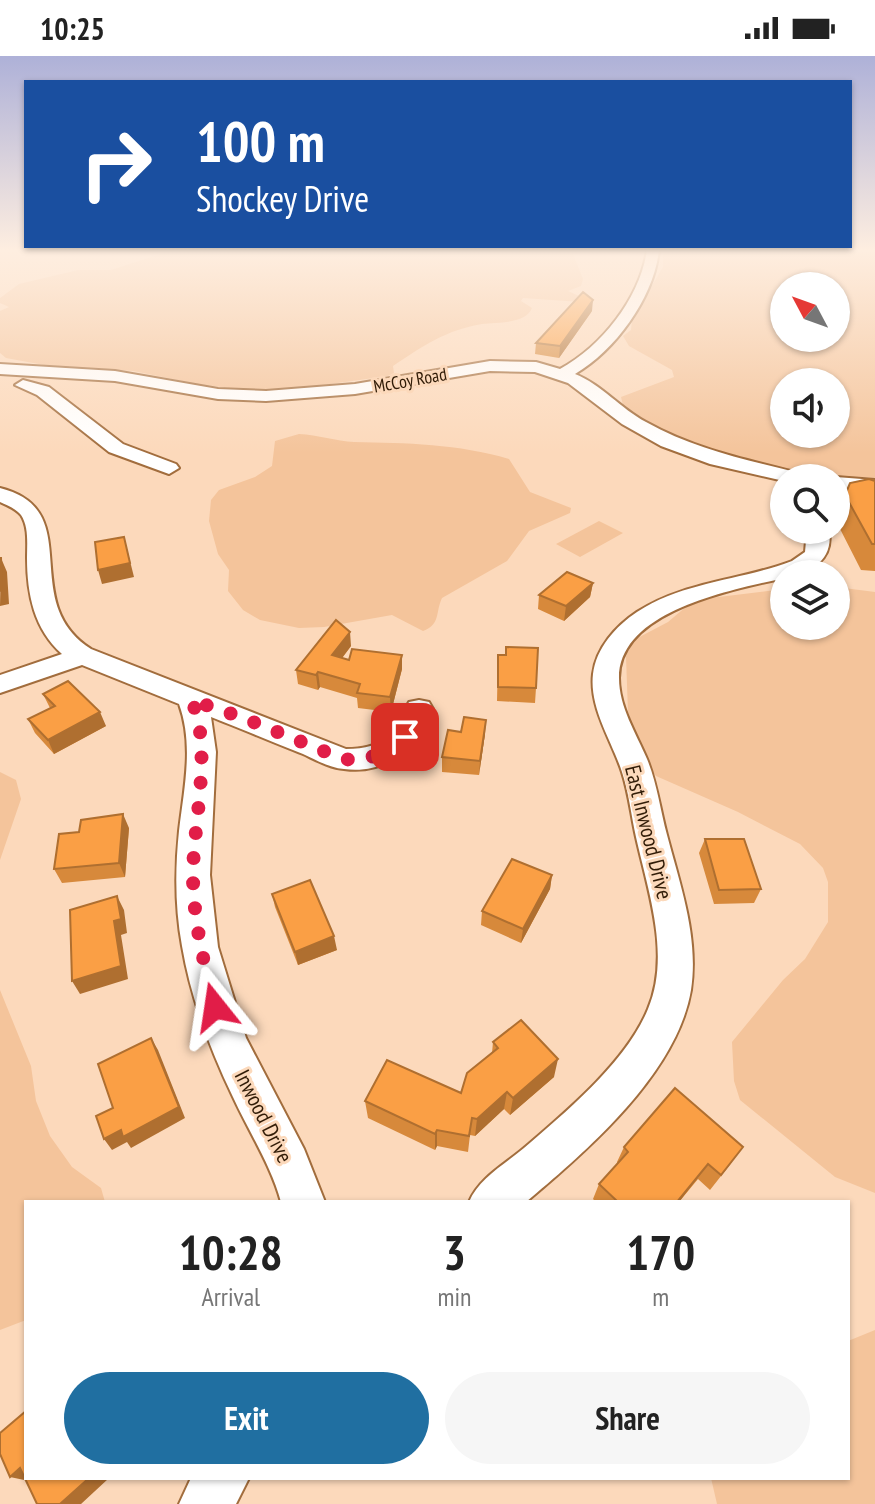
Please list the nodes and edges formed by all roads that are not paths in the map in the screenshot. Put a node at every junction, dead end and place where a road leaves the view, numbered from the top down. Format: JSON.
{"nodes":[{"id":1,"x":623,"y":318,"type":"edge"},
{"id":2,"x":0,"y":369,"type":"edge"},
{"id":3,"x":563,"y":374,"type":"junction"},
{"id":4,"x":28,"y":378,"type":"junction"},
{"id":5,"x":3,"y":398,"type":"dead end"},
{"id":6,"x":169,"y":468,"type":"dead end"},
{"id":7,"x":770,"y":472,"type":"edge"},
{"id":8,"x":850,"y":484,"type":"edge"},
{"id":9,"x":875,"y":486,"type":"edge"},
{"id":10,"x":0,"y":494,"type":"edge"},
{"id":11,"x":820,"y":544,"type":"edge"},
{"id":12,"x":82,"y":655,"type":"junction"},
{"id":13,"x":0,"y":684,"type":"edge"},
{"id":14,"x":191,"y":700,"type":"junction"},
{"id":15,"x":419,"y":709,"type":"dead end"},
{"id":16,"x":302,"y":1200,"type":"edge"},
{"id":17,"x":493,"y":1200,"type":"edge"},
{"id":18,"x":221,"y":1480,"type":"edge"},
{"id":19,"x":206,"y":1504,"type":"edge"}],
"edges":[{"from":1,"to":3,"type":"street"},
{"from":2,"to":4,"type":"street","name":"McCoy Road"},
{"from":3,"to":4,"type":"street","name":"McCoy Road"},
{"from":3,"to":7,"type":"street","name":"McCoy Road"},
{"from":4,"to":5,"type":"street"},
{"from":4,"to":6,"type":"street"},
{"from":8,"to":9,"type":"street"},
{"from":10,"to":12,"type":"street"},
{"from":11,"to":17,"type":"street","name":"East Inwood Drive"},
{"from":12,"to":13,"type":"street"},
{"from":12,"to":14,"type":"street"},
{"from":14,"to":15,"type":"street"},
{"from":14,"to":16,"type":"street","name":"Inwood Drive"},
{"from":18,"to":19,"type":"street"}]}
